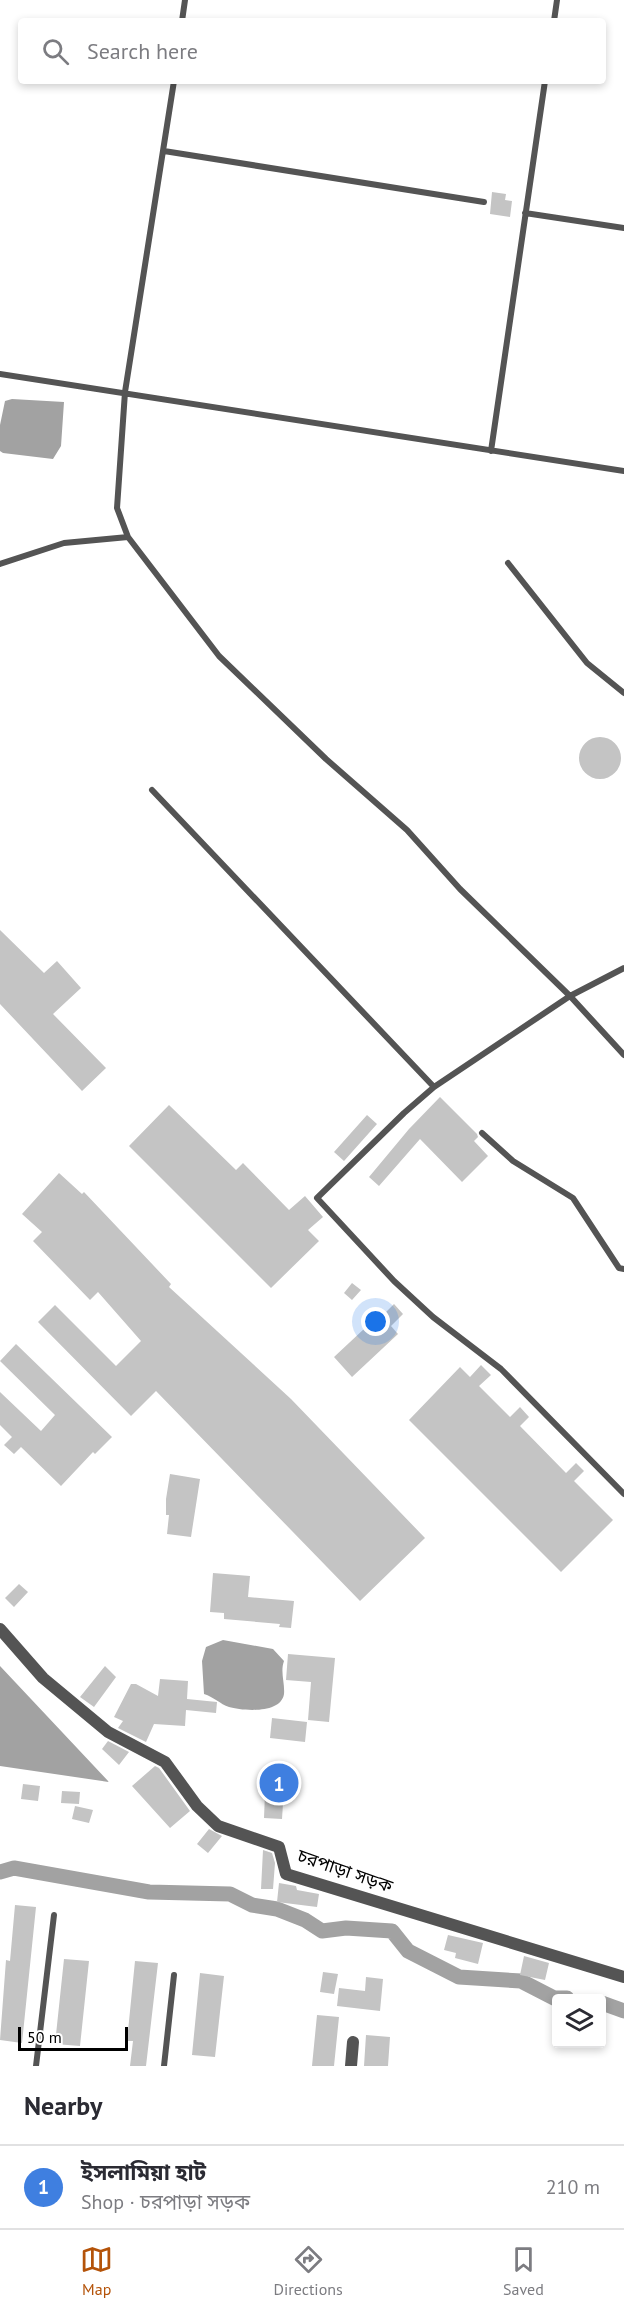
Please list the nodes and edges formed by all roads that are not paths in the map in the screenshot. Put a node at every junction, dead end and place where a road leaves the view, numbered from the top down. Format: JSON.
{"nodes":[{"id":1,"x":185,"y":0,"type":"edge"},
{"id":2,"x":557,"y":0,"type":"edge"},
{"id":3,"x":182,"y":18,"type":"edge"},
{"id":4,"x":554,"y":18,"type":"edge"},
{"id":5,"x":174,"y":84,"type":"edge"},
{"id":6,"x":545,"y":84,"type":"edge"},
{"id":7,"x":164,"y":151,"type":"junction"},
{"id":8,"x":484,"y":202,"type":"dead end"},
{"id":9,"x":525,"y":213,"type":"junction"},
{"id":10,"x":624,"y":228,"type":"edge"},
{"id":11,"x":0,"y":374,"type":"edge"},
{"id":12,"x":125,"y":392,"type":"junction"},
{"id":13,"x":491,"y":451,"type":"junction"},
{"id":14,"x":624,"y":471,"type":"edge"},
{"id":15,"x":128,"y":537,"type":"junction"},
{"id":16,"x":508,"y":563,"type":"dead end"},
{"id":17,"x":0,"y":564,"type":"edge"},
{"id":18,"x":624,"y":693,"type":"edge"},
{"id":19,"x":152,"y":790,"type":"dead end"},
{"id":20,"x":624,"y":968,"type":"edge"},
{"id":21,"x":570,"y":996,"type":"junction"},
{"id":22,"x":624,"y":1055,"type":"edge"},
{"id":23,"x":435,"y":1087,"type":"junction"},
{"id":24,"x":482,"y":1133,"type":"dead end"},
{"id":25,"x":624,"y":1269,"type":"edge"},
{"id":26,"x":624,"y":1494,"type":"edge"},
{"id":27,"x":0,"y":1629,"type":"edge"},
{"id":28,"x":54,"y":1915,"type":"dead end"},
{"id":29,"x":174,"y":1975,"type":"dead end"},
{"id":30,"x":624,"y":1977,"type":"edge"},
{"id":31,"x":353,"y":2042,"type":"dead end"},
{"id":32,"x":36,"y":2066,"type":"edge"},
{"id":33,"x":164,"y":2066,"type":"edge"},
{"id":34,"x":351,"y":2066,"type":"edge"}],
"edges":[{"from":1,"to":3,"type":"lane"},
{"from":2,"to":4,"type":"lane"},
{"from":5,"to":7,"type":"lane"},
{"from":6,"to":9,"type":"lane"},
{"from":7,"to":8,"type":"lane"},
{"from":7,"to":12,"type":"lane"},
{"from":9,"to":10,"type":"lane"},
{"from":9,"to":13,"type":"lane"},
{"from":11,"to":12,"type":"lane"},
{"from":12,"to":13,"type":"lane"},
{"from":12,"to":15,"type":"lane"},
{"from":13,"to":14,"type":"lane"},
{"from":15,"to":17,"type":"lane"},
{"from":15,"to":21,"type":"lane"},
{"from":16,"to":18,"type":"lane"},
{"from":19,"to":23,"type":"lane"},
{"from":20,"to":21,"type":"lane"},
{"from":21,"to":22,"type":"lane"},
{"from":21,"to":23,"type":"lane"},
{"from":23,"to":26,"type":"lane"},
{"from":24,"to":25,"type":"lane"},
{"from":27,"to":30,"type":"street","name":"চরপাড়া সড়ক"},
{"from":28,"to":32,"type":"lane"},
{"from":29,"to":33,"type":"lane"},
{"from":31,"to":34,"type":"street"}]}
